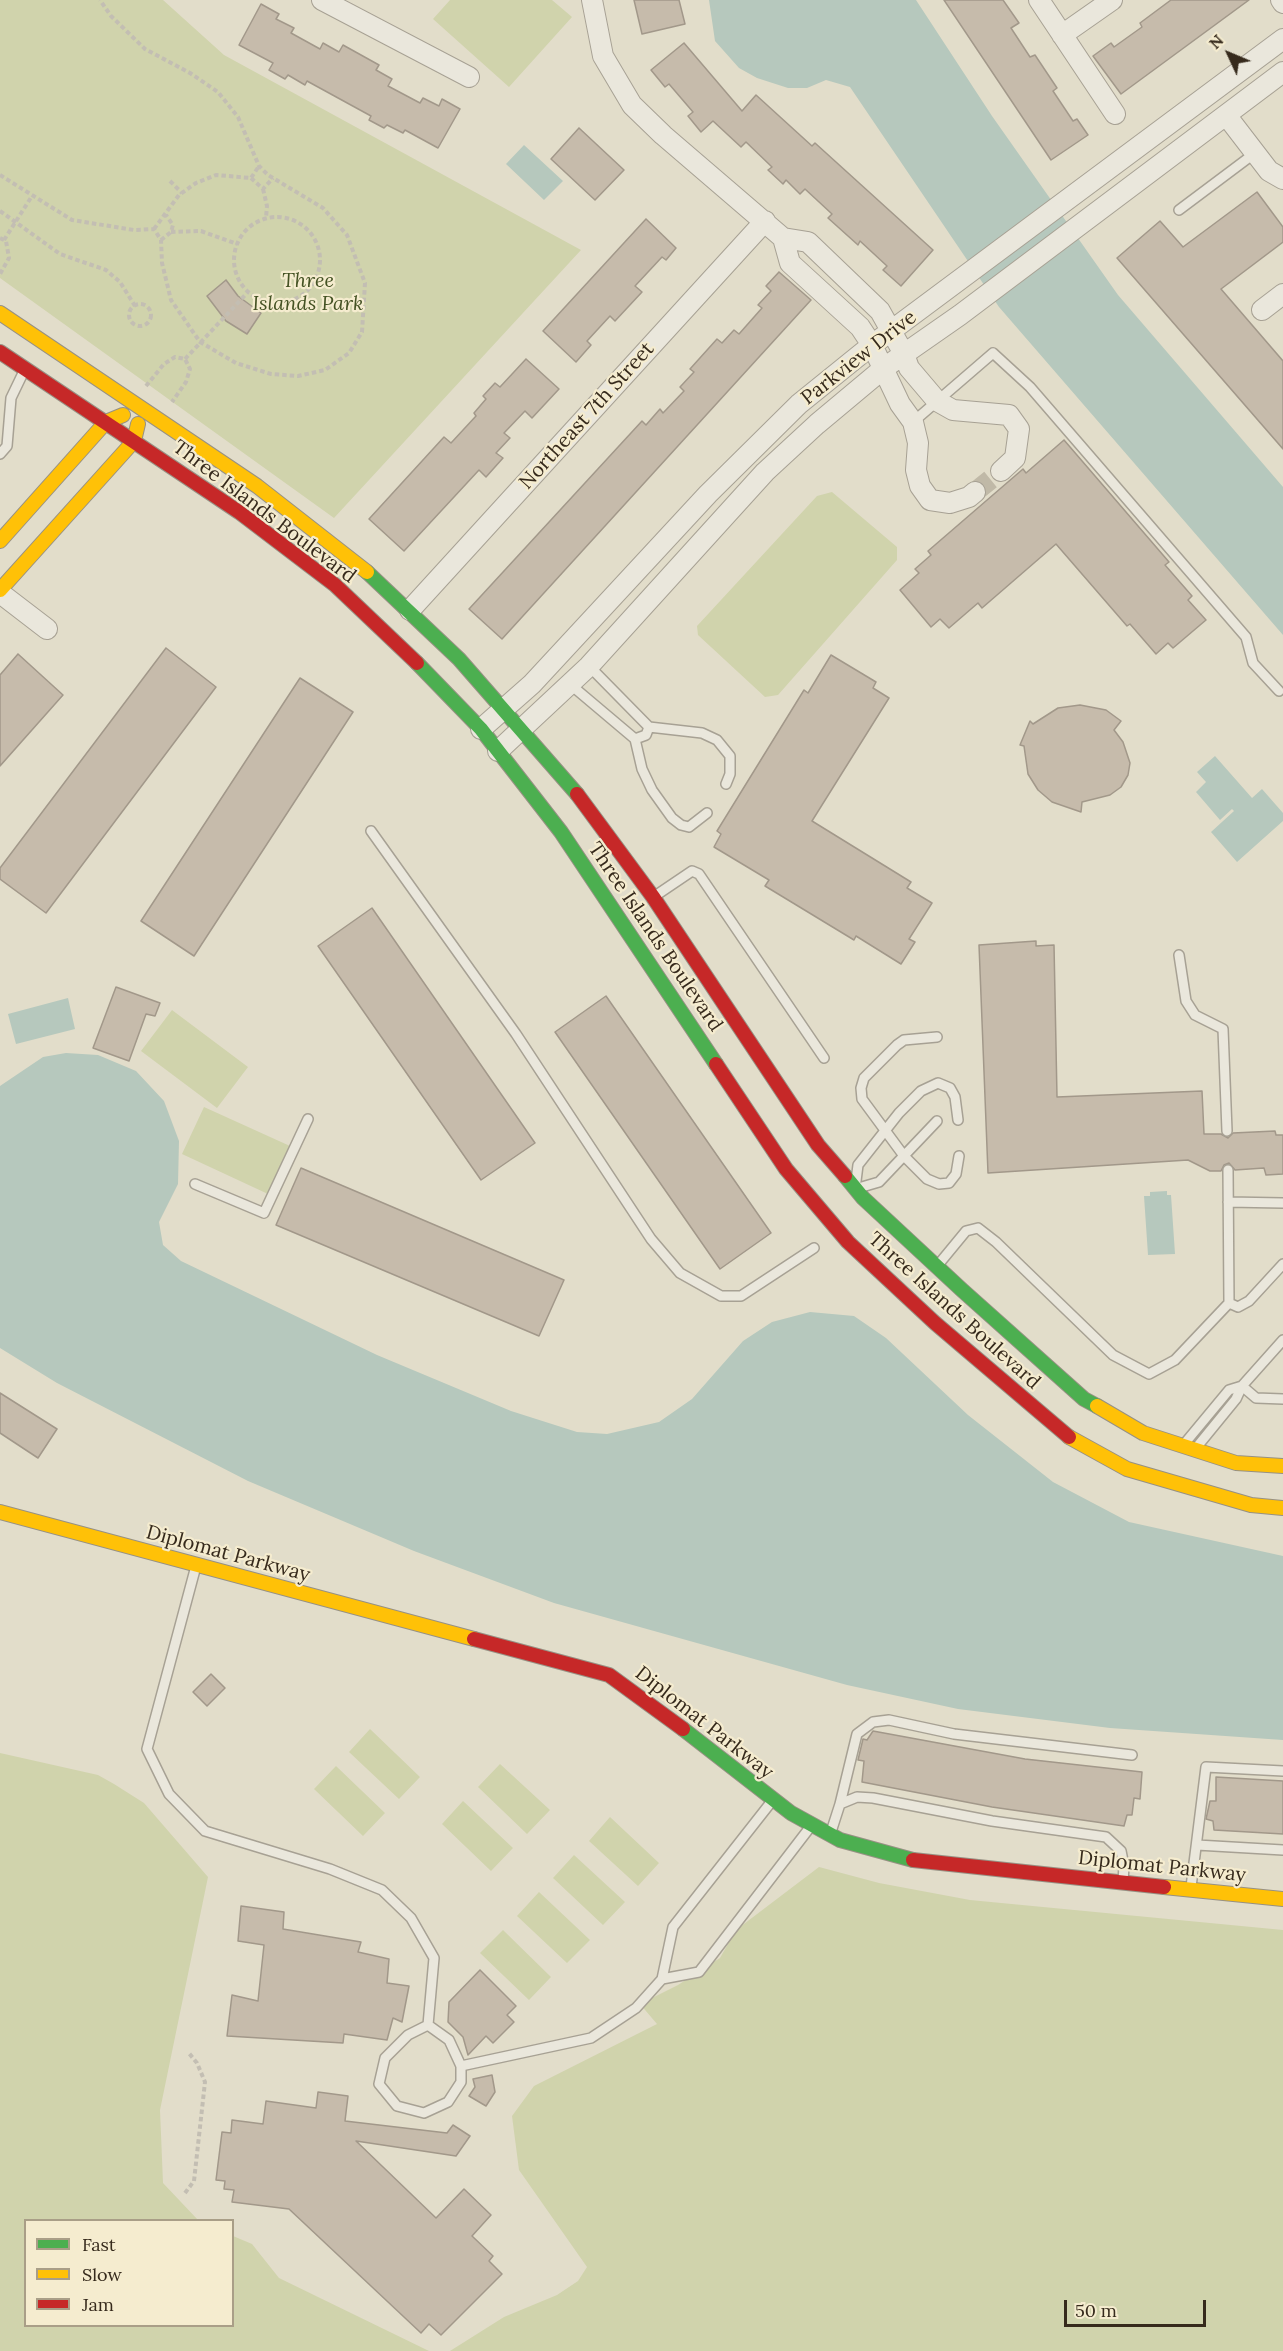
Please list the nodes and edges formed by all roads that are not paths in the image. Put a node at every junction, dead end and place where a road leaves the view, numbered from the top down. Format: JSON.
{"nodes":[{"id":1,"x":322,"y":0,"type":"edge"},
{"id":2,"x":592,"y":0,"type":"edge"},
{"id":3,"x":1039,"y":0,"type":"edge"},
{"id":4,"x":1112,"y":0,"type":"edge"},
{"id":5,"x":1062,"y":35,"type":"junction"},
{"id":6,"x":1283,"y":39,"type":"edge"},
{"id":7,"x":1283,"y":72,"type":"edge"},
{"id":8,"x":469,"y":78,"type":"dead end"},
{"id":9,"x":1115,"y":114,"type":"dead end"},
{"id":10,"x":1227,"y":115,"type":"junction"},
{"id":11,"x":1255,"y":153,"type":"junction"},
{"id":12,"x":1283,"y":179,"type":"edge"},
{"id":13,"x":1179,"y":210,"type":"dead end"},
{"id":14,"x":765,"y":221,"type":"junction"},
{"id":15,"x":783,"y":238,"type":"junction"},
{"id":16,"x":1283,"y":294,"type":"edge"},
{"id":17,"x":1262,"y":310,"type":"dead end"},
{"id":18,"x":0,"y":313,"type":"edge"},
{"id":19,"x":892,"y":330,"type":"junction"},
{"id":20,"x":872,"y":345,"type":"junction"},
{"id":21,"x":0,"y":352,"type":"edge"},
{"id":22,"x":904,"y":354,"type":"junction"},
{"id":23,"x":25,"y":368,"type":"junction"},
{"id":24,"x":884,"y":368,"type":"junction"},
{"id":25,"x":937,"y":401,"type":"junction"},
{"id":26,"x":800,"y":404,"type":"junction"},
{"id":27,"x":137,"y":405,"type":"junction"},
{"id":28,"x":106,"y":422,"type":"junction"},
{"id":29,"x":913,"y":422,"type":"junction"},
{"id":30,"x":817,"y":424,"type":"junction"},
{"id":31,"x":134,"y":441,"type":"junction"},
{"id":32,"x":0,"y":454,"type":"edge"},
{"id":33,"x":1001,"y":471,"type":"tunnel mouth"},
{"id":34,"x":975,"y":492,"type":"tunnel mouth"},
{"id":35,"x":0,"y":541,"type":"edge"},
{"id":36,"x":0,"y":592,"type":"edge"},
{"id":37,"x":410,"y":610,"type":"junction"},
{"id":38,"x":47,"y":629,"type":"dead end"},
{"id":39,"x":589,"y":666,"type":"junction"},
{"id":40,"x":571,"y":685,"type":"junction"},
{"id":41,"x":1279,"y":692,"type":"dead end"},
{"id":42,"x":505,"y":708,"type":"junction"},
{"id":43,"x":649,"y":727,"type":"junction"},
{"id":44,"x":481,"y":729,"type":"junction"},
{"id":45,"x":523,"y":730,"type":"junction"},
{"id":46,"x":635,"y":739,"type":"junction"},
{"id":47,"x":498,"y":751,"type":"junction"},
{"id":48,"x":726,"y":784,"type":"dead end"},
{"id":49,"x":707,"y":813,"type":"dead end"},
{"id":50,"x":371,"y":831,"type":"dead end"},
{"id":51,"x":653,"y":897,"type":"junction"},
{"id":52,"x":1179,"y":955,"type":"dead end"},
{"id":53,"x":937,"y":1037,"type":"dead end"},
{"id":54,"x":824,"y":1058,"type":"dead end"},
{"id":55,"x":308,"y":1119,"type":"dead end"},
{"id":56,"x":958,"y":1120,"type":"dead end"},
{"id":57,"x":937,"y":1121,"type":"dead end"},
{"id":58,"x":885,"y":1131,"type":"junction"},
{"id":59,"x":1227,"y":1131,"type":"dead end"},
{"id":60,"x":904,"y":1156,"type":"junction"},
{"id":61,"x":959,"y":1156,"type":"dead end"},
{"id":62,"x":1228,"y":1170,"type":"dead end"},
{"id":63,"x":195,"y":1184,"type":"dead end"},
{"id":64,"x":848,"y":1196,"type":"junction"},
{"id":65,"x":1228,"y":1202,"type":"junction"},
{"id":66,"x":1283,"y":1203,"type":"edge"},
{"id":67,"x":825,"y":1217,"type":"junction"},
{"id":68,"x":814,"y":1248,"type":"dead end"},
{"id":69,"x":1283,"y":1264,"type":"edge"},
{"id":70,"x":933,"y":1270,"type":"junction"},
{"id":71,"x":1229,"y":1303,"type":"junction"},
{"id":72,"x":1283,"y":1340,"type":"edge"},
{"id":73,"x":1242,"y":1386,"type":"junction"},
{"id":74,"x":1283,"y":1399,"type":"edge"},
{"id":75,"x":1189,"y":1447,"type":"junction"},
{"id":76,"x":1283,"y":1466,"type":"edge"},
{"id":77,"x":1283,"y":1508,"type":"edge"},
{"id":78,"x":0,"y":1512,"type":"edge"},
{"id":79,"x":196,"y":1566,"type":"junction"},
{"id":80,"x":1132,"y":1755,"type":"dead end"},
{"id":81,"x":1283,"y":1771,"type":"edge"},
{"id":82,"x":773,"y":1800,"type":"junction"},
{"id":83,"x":840,"y":1804,"type":"junction"},
{"id":84,"x":812,"y":1824,"type":"junction"},
{"id":85,"x":830,"y":1835,"type":"junction"},
{"id":86,"x":1197,"y":1845,"type":"junction"},
{"id":87,"x":1283,"y":1850,"type":"edge"},
{"id":88,"x":1123,"y":1883,"type":"junction"},
{"id":89,"x":1191,"y":1890,"type":"junction"},
{"id":90,"x":1283,"y":1899,"type":"edge"},
{"id":91,"x":662,"y":1979,"type":"junction"},
{"id":92,"x":428,"y":2025,"type":"junction"},
{"id":93,"x":461,"y":2066,"type":"junction"}],
"edges":[{"from":1,"to":8,"type":"street"},
{"from":2,"to":14,"type":"street"},
{"from":3,"to":5,"type":"street"},
{"from":4,"to":5,"type":"street"},
{"from":5,"to":9,"type":"street"},
{"from":6,"to":19,"type":"street","name":"Parkview Drive"},
{"from":7,"to":10,"type":"street","name":"Parkview Drive"},
{"from":10,"to":11,"type":"street"},
{"from":10,"to":22,"type":"street","name":"Parkview Drive"},
{"from":11,"to":12,"type":"street"},
{"from":11,"to":13,"type":"lane"},
{"from":14,"to":15,"type":"street"},
{"from":14,"to":37,"type":"street","name":"Northeast 7th Street"},
{"from":15,"to":19,"type":"street"},
{"from":15,"to":20,"type":"street"},
{"from":16,"to":17,"type":"street"},
{"from":18,"to":27,"type":"street","name":"Three Islands Boulevard"},
{"from":19,"to":20,"type":"street","name":"Parkview Drive"},
{"from":19,"to":22,"type":"street"},
{"from":20,"to":24,"type":"street"},
{"from":20,"to":26,"type":"street","name":"Parkview Drive"},
{"from":21,"to":23,"type":"street","name":"Three Islands Boulevard"},
{"from":22,"to":24,"type":"street","name":"Parkview Drive"},
{"from":22,"to":25,"type":"street"},
{"from":23,"to":28,"type":"street","name":"Three Islands Boulevard"},
{"from":23,"to":32,"type":"lane"},
{"from":24,"to":29,"type":"street"},
{"from":24,"to":30,"type":"street","name":"Parkview Drive"},
{"from":25,"to":29,"type":"lane"},
{"from":25,"to":33,"type":"street"},
{"from":25,"to":41,"type":"lane"},
{"from":26,"to":30,"type":"street"},
{"from":26,"to":42,"type":"street","name":"Parkview Drive"},
{"from":27,"to":28,"type":"street"},
{"from":27,"to":31,"type":"street"},
{"from":27,"to":37,"type":"street","name":"Three Islands Boulevard"},
{"from":28,"to":31,"type":"street","name":"Three Islands Boulevard"},
{"from":28,"to":35,"type":"street"},
{"from":29,"to":34,"type":"street"},
{"from":30,"to":39,"type":"street","name":"Parkview Drive"},
{"from":31,"to":36,"type":"street"},
{"from":31,"to":44,"type":"street","name":"Three Islands Boulevard"},
{"from":36,"to":38,"type":"street"},
{"from":37,"to":42,"type":"street","name":"Three Islands Boulevard"},
{"from":39,"to":40,"type":"street","name":"Parkview Drive"},
{"from":39,"to":43,"type":"lane"},
{"from":40,"to":45,"type":"street","name":"Parkview Drive"},
{"from":40,"to":46,"type":"lane"},
{"from":42,"to":44,"type":"street","name":"Parkview Drive"},
{"from":42,"to":45,"type":"street","name":"Three Islands Boulevard"},
{"from":43,"to":46,"type":"lane"},
{"from":43,"to":48,"type":"lane"},
{"from":44,"to":47,"type":"street","name":"Three Islands Boulevard"},
{"from":45,"to":47,"type":"street","name":"Parkview Drive"},
{"from":45,"to":51,"type":"street","name":"Three Islands Boulevard"},
{"from":46,"to":49,"type":"lane"},
{"from":47,"to":67,"type":"street","name":"Three Islands Boulevard"},
{"from":50,"to":68,"type":"lane"},
{"from":51,"to":54,"type":"lane"},
{"from":51,"to":64,"type":"street","name":"Three Islands Boulevard"},
{"from":52,"to":59,"type":"lane"},
{"from":53,"to":58,"type":"lane"},
{"from":55,"to":63,"type":"lane"},
{"from":56,"to":58,"type":"lane"},
{"from":57,"to":60,"type":"lane"},
{"from":58,"to":60,"type":"lane"},
{"from":58,"to":64,"type":"lane"},
{"from":60,"to":61,"type":"lane"},
{"from":60,"to":64,"type":"lane"},
{"from":62,"to":65,"type":"lane"},
{"from":64,"to":67,"type":"street"},
{"from":64,"to":70,"type":"street","name":"Three Islands Boulevard"},
{"from":65,"to":66,"type":"lane"},
{"from":65,"to":71,"type":"lane"},
{"from":67,"to":77,"type":"street","name":"Three Islands Boulevard"},
{"from":69,"to":71,"type":"lane"},
{"from":70,"to":71,"type":"lane"},
{"from":70,"to":75,"type":"street","name":"Three Islands Boulevard"},
{"from":72,"to":73,"type":"lane"},
{"from":73,"to":74,"type":"lane"},
{"from":73,"to":75,"type":"lane"},
{"from":75,"to":76,"type":"street","name":"Three Islands Boulevard"},
{"from":78,"to":79,"type":"street","name":"Diplomat Parkway"},
{"from":79,"to":82,"type":"street","name":"Diplomat Parkway"},
{"from":79,"to":92,"type":"lane"},
{"from":80,"to":83,"type":"lane"},
{"from":81,"to":86,"type":"lane"},
{"from":82,"to":84,"type":"street","name":"Diplomat Parkway"},
{"from":82,"to":91,"type":"lane"},
{"from":83,"to":85,"type":"lane"},
{"from":83,"to":88,"type":"lane"},
{"from":84,"to":85,"type":"street","name":"Diplomat Parkway"},
{"from":84,"to":91,"type":"lane"},
{"from":85,"to":88,"type":"street","name":"Diplomat Parkway"},
{"from":86,"to":87,"type":"lane"},
{"from":86,"to":89,"type":"lane"},
{"from":88,"to":89,"type":"street","name":"Diplomat Parkway"},
{"from":89,"to":90,"type":"street","name":"Diplomat Parkway"},
{"from":91,"to":93,"type":"lane"},
{"from":92,"to":93,"type":"lane"},
{"from":92,"to":93,"type":"lane"}]}
